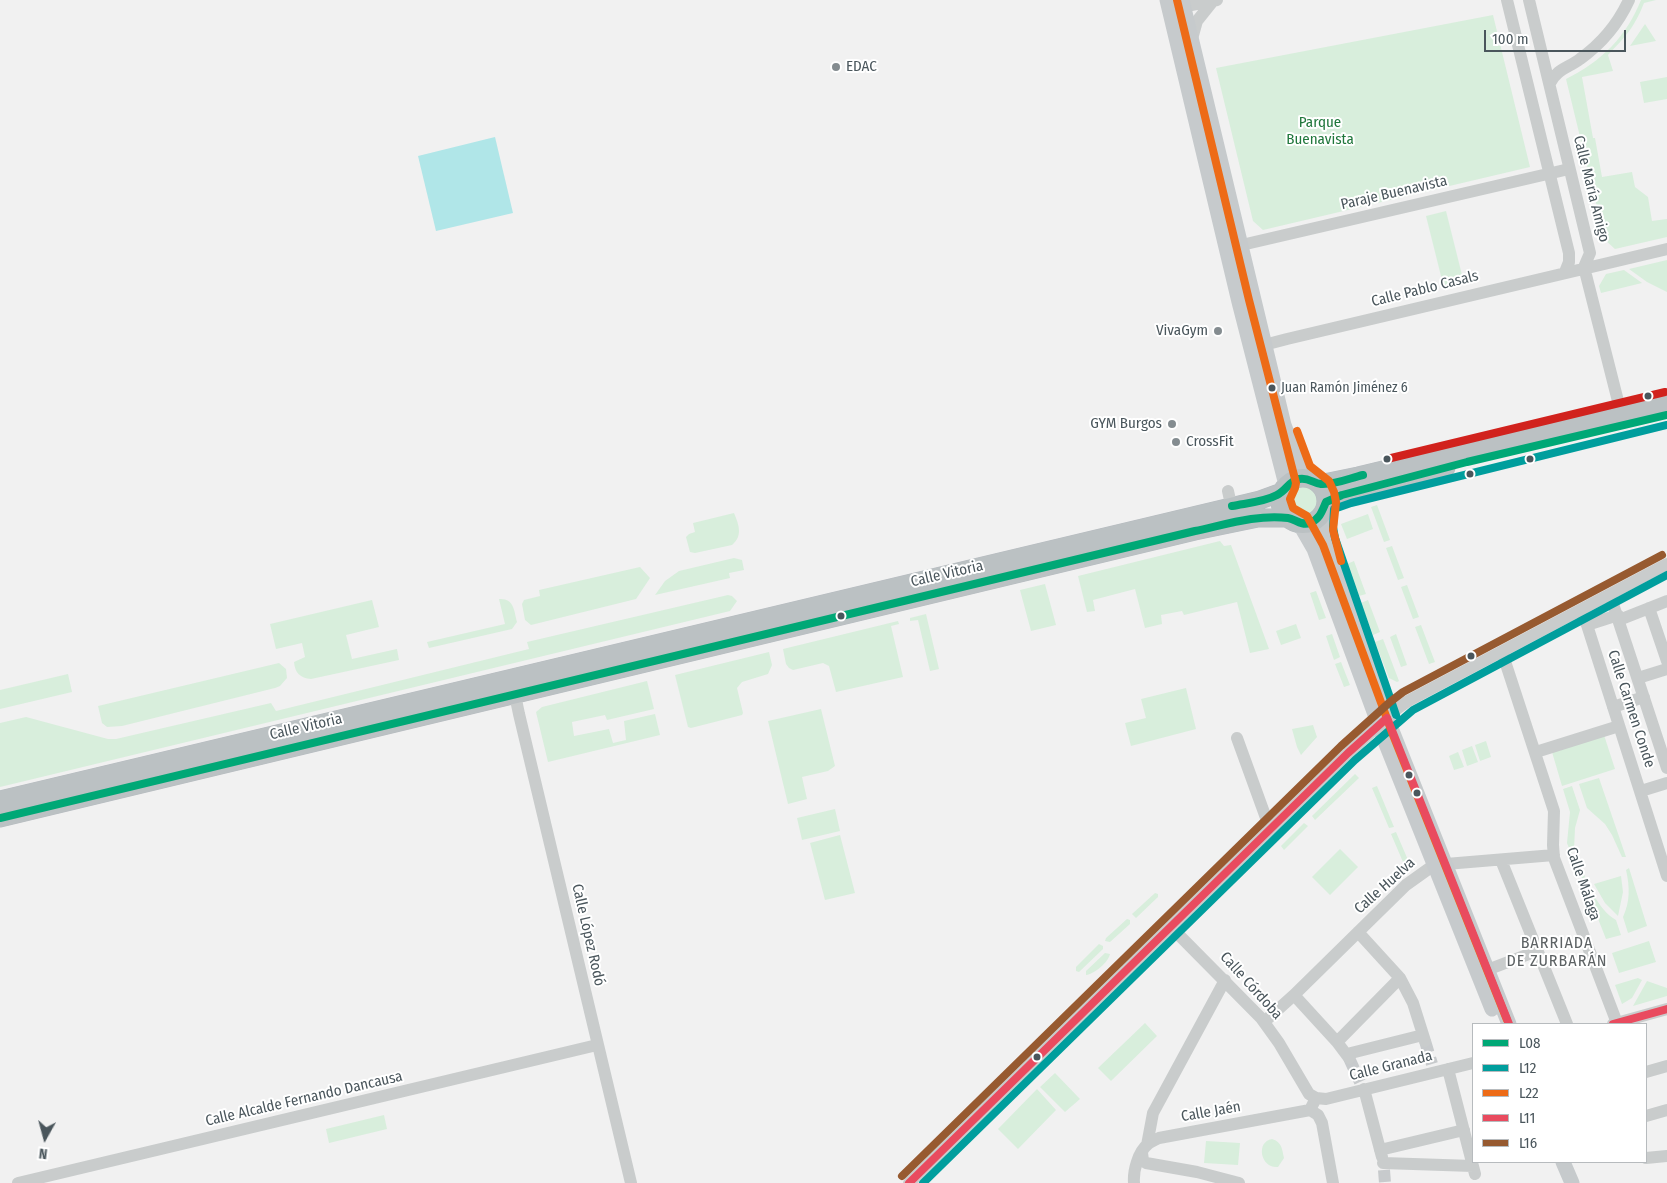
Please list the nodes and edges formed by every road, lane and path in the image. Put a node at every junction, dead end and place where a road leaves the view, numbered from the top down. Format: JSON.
{"nodes":[{"id":1,"x":1214,"y":0,"type":"edge"},
{"id":2,"x":1507,"y":0,"type":"edge"},
{"id":3,"x":1530,"y":0,"type":"edge"},
{"id":4,"x":1630,"y":0,"type":"edge"},
{"id":5,"x":1176,"y":4,"type":"edge"},
{"id":6,"x":1192,"y":41,"type":"junction"},
{"id":7,"x":1544,"y":60,"type":"junction"},
{"id":8,"x":1563,"y":68,"type":"junction"},
{"id":9,"x":1194,"y":82,"type":"junction"},
{"id":10,"x":1550,"y":83,"type":"junction"},
{"id":11,"x":1569,"y":169,"type":"junction"},
{"id":12,"x":1549,"y":174,"type":"junction"},
{"id":13,"x":1233,"y":247,"type":"junction"},
{"id":14,"x":1667,"y":248,"type":"edge"},
{"id":15,"x":1590,"y":253,"type":"junction"},
{"id":16,"x":1611,"y":262,"type":"junction"},
{"id":17,"x":1584,"y":267,"type":"junction"},
{"id":18,"x":1565,"y":272,"type":"junction"},
{"id":19,"x":1264,"y":345,"type":"junction"},
{"id":20,"x":1252,"y":356,"type":"junction"},
{"id":21,"x":1667,"y":402,"type":"edge"},
{"id":22,"x":1620,"y":413,"type":"junction"},
{"id":23,"x":1667,"y":414,"type":"edge"},
{"id":24,"x":1313,"y":481,"type":"junction"},
{"id":25,"x":1284,"y":489,"type":"junction"},
{"id":26,"x":1325,"y":507,"type":"junction"},
{"id":27,"x":1294,"y":521,"type":"junction"},
{"id":28,"x":1667,"y":564,"type":"edge"},
{"id":29,"x":1614,"y":592,"type":"junction"},
{"id":30,"x":1667,"y":601,"type":"edge"},
{"id":31,"x":1649,"y":608,"type":"junction"},
{"id":32,"x":1580,"y":610,"type":"junction"},
{"id":33,"x":1619,"y":617,"type":"junction"},
{"id":34,"x":1587,"y":625,"type":"junction"},
{"id":35,"x":1502,"y":652,"type":"junction"},
{"id":36,"x":612,"y":654,"type":"junction"},
{"id":37,"x":1667,"y":662,"type":"edge"},
{"id":38,"x":1667,"y":669,"type":"edge"},
{"id":39,"x":1638,"y":678,"type":"junction"},
{"id":40,"x":488,"y":684,"type":"junction"},
{"id":41,"x":515,"y":695,"type":"junction"},
{"id":42,"x":1644,"y":697,"type":"junction"},
{"id":43,"x":1613,"y":707,"type":"junction"},
{"id":44,"x":1383,"y":721,"type":"junction"},
{"id":45,"x":1619,"y":726,"type":"junction"},
{"id":46,"x":1237,"y":738,"type":"dead end"},
{"id":47,"x":1536,"y":752,"type":"junction"},
{"id":48,"x":1667,"y":768,"type":"edge"},
{"id":49,"x":1667,"y":783,"type":"edge"},
{"id":50,"x":1641,"y":791,"type":"junction"},
{"id":51,"x":0,"y":800,"type":"edge"},
{"id":52,"x":0,"y":818,"type":"edge"},
{"id":53,"x":1270,"y":830,"type":"junction"},
{"id":54,"x":1554,"y":855,"type":"junction"},
{"id":55,"x":1501,"y":860,"type":"junction"},
{"id":56,"x":1439,"y":865,"type":"junction"},
{"id":57,"x":1667,"y":876,"type":"edge"},
{"id":58,"x":1171,"y":927,"type":"junction"},
{"id":59,"x":1358,"y":932,"type":"junction"},
{"id":60,"x":1537,"y":951,"type":"junction"},
{"id":61,"x":1487,"y":970,"type":"junction"},
{"id":62,"x":1400,"y":978,"type":"junction"},
{"id":63,"x":1225,"y":980,"type":"junction"},
{"id":64,"x":1294,"y":995,"type":"junction"},
{"id":65,"x":1667,"y":1009,"type":"edge"},
{"id":66,"x":1264,"y":1022,"type":"junction"},
{"id":67,"x":1498,"y":1023,"type":"edge"},
{"id":68,"x":1509,"y":1023,"type":"edge"},
{"id":69,"x":1567,"y":1023,"type":"edge"},
{"id":70,"x":1615,"y":1023,"type":"edge"},
{"id":71,"x":1618,"y":1023,"type":"edge"},
{"id":72,"x":1337,"y":1042,"type":"junction"},
{"id":73,"x":597,"y":1045,"type":"junction"},
{"id":74,"x":1472,"y":1063,"type":"edge"},
{"id":75,"x":1667,"y":1066,"type":"edge"},
{"id":76,"x":1448,"y":1069,"type":"junction"},
{"id":77,"x":1647,"y":1072,"type":"edge"},
{"id":78,"x":1362,"y":1087,"type":"junction"},
{"id":79,"x":1316,"y":1098,"type":"junction"},
{"id":80,"x":1310,"y":1110,"type":"junction"},
{"id":81,"x":1667,"y":1110,"type":"edge"},
{"id":82,"x":1647,"y":1116,"type":"edge"},
{"id":83,"x":1464,"y":1130,"type":"junction"},
{"id":84,"x":1144,"y":1149,"type":"junction"},
{"id":85,"x":1380,"y":1150,"type":"junction"},
{"id":86,"x":1667,"y":1156,"type":"edge"},
{"id":87,"x":1647,"y":1158,"type":"edge"},
{"id":88,"x":1472,"y":1162,"type":"edge"},
{"id":89,"x":1472,"y":1163,"type":"edge"},
{"id":90,"x":1553,"y":1163,"type":"edge"},
{"id":91,"x":1563,"y":1163,"type":"edge"},
{"id":92,"x":18,"y":1183,"type":"edge"},
{"id":93,"x":631,"y":1183,"type":"edge"},
{"id":94,"x":909,"y":1183,"type":"edge"},
{"id":95,"x":1134,"y":1183,"type":"edge"},
{"id":96,"x":1239,"y":1183,"type":"edge"},
{"id":97,"x":1333,"y":1183,"type":"edge"},
{"id":98,"x":1562,"y":1183,"type":"edge"},
{"id":99,"x":1572,"y":1183,"type":"edge"}],
"edges":[{"from":1,"to":5,"type":"street"},
{"from":1,"to":6,"type":"street"},
{"from":2,"to":12,"type":"street"},
{"from":3,"to":7,"type":"street","name":"Calle María Amigo"},
{"from":4,"to":8,"type":"street"},
{"from":5,"to":6,"type":"main road"},
{"from":5,"to":9,"type":"main road"},
{"from":6,"to":9,"type":"main road"},
{"from":7,"to":8,"type":"street"},
{"from":7,"to":10,"type":"street","name":"Calle María Amigo"},
{"from":8,"to":10,"type":"street"},
{"from":9,"to":13,"type":"main road"},
{"from":10,"to":11,"type":"street","name":"Calle María Amigo"},
{"from":11,"to":12,"type":"street","name":"Paraje Buenavista"},
{"from":11,"to":15,"type":"street","name":"Calle María Amigo"},
{"from":12,"to":13,"type":"street","name":"Paraje Buenavista"},
{"from":12,"to":18,"type":"street"},
{"from":13,"to":19,"type":"main road"},
{"from":13,"to":20,"type":"main road"},
{"from":14,"to":16,"type":"street","name":"Calle Pablo Casals"},
{"from":15,"to":16,"type":"street"},
{"from":15,"to":17,"type":"street","name":"Calle María Amigo"},
{"from":16,"to":17,"type":"street","name":"Calle Pablo Casals"},
{"from":17,"to":18,"type":"street","name":"Calle Pablo Casals"},
{"from":17,"to":22,"type":"street"},
{"from":18,"to":19,"type":"street","name":"Calle Pablo Casals"},
{"from":19,"to":20,"type":"street","name":"Calle Pablo Casals"},
{"from":19,"to":24,"type":"main road"},
{"from":20,"to":25,"type":"main road"},
{"from":21,"to":22,"type":"highway"},
{"from":22,"to":24,"type":"highway"},
{"from":23,"to":26,"type":"highway"},
{"from":24,"to":25,"type":"highway"},
{"from":24,"to":26,"type":"highway"},
{"from":25,"to":27,"type":"highway"},
{"from":25,"to":36,"type":"highway","name":"Calle Vitoria"},
{"from":26,"to":27,"type":"highway"},
{"from":26,"to":44,"type":"main road"},
{"from":27,"to":41,"type":"highway","name":"Calle Vitoria"},
{"from":27,"to":44,"type":"main road"},
{"from":28,"to":29,"type":"street"},
{"from":29,"to":32,"type":"street"},
{"from":29,"to":33,"type":"street"},
{"from":30,"to":31,"type":"street"},
{"from":31,"to":33,"type":"street"},
{"from":31,"to":37,"type":"street"},
{"from":32,"to":34,"type":"street","name":"Calle Carmen Conde"},
{"from":32,"to":35,"type":"street"},
{"from":33,"to":34,"type":"street"},
{"from":33,"to":39,"type":"street"},
{"from":34,"to":43,"type":"street","name":"Calle Carmen Conde"},
{"from":35,"to":44,"type":"street"},
{"from":35,"to":47,"type":"street","name":"Calle Málaga"},
{"from":36,"to":40,"type":"highway","name":"Calle Vitoria"},
{"from":36,"to":41,"type":"street","name":"Calle Vitoria"},
{"from":38,"to":39,"type":"street"},
{"from":39,"to":42,"type":"street"},
{"from":40,"to":41,"type":"highway"},
{"from":40,"to":51,"type":"highway","name":"Calle Vitoria"},
{"from":41,"to":52,"type":"highway","name":"Calle Vitoria"},
{"from":41,"to":73,"type":"street","name":"Calle López Rodó"},
{"from":42,"to":43,"type":"street"},
{"from":42,"to":48,"type":"street"},
{"from":43,"to":45,"type":"street","name":"Calle Carmen Conde"},
{"from":44,"to":53,"type":"street"},
{"from":44,"to":56,"type":"main road"},
{"from":45,"to":47,"type":"street"},
{"from":45,"to":50,"type":"street","name":"Calle Carmen Conde"},
{"from":46,"to":53,"type":"street"},
{"from":47,"to":54,"type":"street","name":"Calle Málaga"},
{"from":49,"to":50,"type":"street"},
{"from":50,"to":57,"type":"street","name":"Calle Carmen Conde"},
{"from":53,"to":58,"type":"street"},
{"from":54,"to":55,"type":"street"},
{"from":54,"to":70,"type":"street","name":"Calle Málaga"},
{"from":55,"to":56,"type":"street"},
{"from":55,"to":60,"type":"street"},
{"from":56,"to":59,"type":"street","name":"Calle Huelva"},
{"from":56,"to":61,"type":"main road"},
{"from":56,"to":67,"type":"main road"},
{"from":58,"to":63,"type":"street","name":"Calle Córdoba"},
{"from":58,"to":94,"type":"street"},
{"from":59,"to":62,"type":"street","name":"Calle Huelva"},
{"from":59,"to":64,"type":"street","name":"Calle Huelva"},
{"from":60,"to":61,"type":"street"},
{"from":60,"to":69,"type":"street"},
{"from":61,"to":68,"type":"main road"},
{"from":62,"to":72,"type":"street"},
{"from":62,"to":72,"type":"street","name":"Calle Huelva"},
{"from":63,"to":66,"type":"street","name":"Calle Córdoba"},
{"from":63,"to":84,"type":"street"},
{"from":64,"to":66,"type":"street","name":"Calle Huelva"},
{"from":64,"to":72,"type":"street","name":"Calle Huelva"},
{"from":65,"to":71,"type":"street"},
{"from":66,"to":79,"type":"street","name":"Calle Córdoba"},
{"from":73,"to":92,"type":"street","name":"Calle Alcalde Fernando Dancausa"},
{"from":73,"to":93,"type":"street","name":"Calle López Rodó"},
{"from":74,"to":76,"type":"street","name":"Calle Granada"},
{"from":75,"to":77,"type":"street"},
{"from":76,"to":78,"type":"street","name":"Calle Granada"},
{"from":76,"to":83,"type":"street"},
{"from":78,"to":79,"type":"street","name":"Calle Granada"},
{"from":78,"to":85,"type":"street"},
{"from":79,"to":80,"type":"street"},
{"from":80,"to":84,"type":"street","name":"Calle Jaén"},
{"from":80,"to":97,"type":"street"},
{"from":81,"to":82,"type":"street"},
{"from":83,"to":85,"type":"street"},
{"from":83,"to":88,"type":"street"},
{"from":84,"to":95,"type":"street"},
{"from":84,"to":96,"type":"street"},
{"from":85,"to":89,"type":"street"},
{"from":86,"to":87,"type":"street"},
{"from":90,"to":98,"type":"main road"},
{"from":91,"to":99,"type":"main road"}]}
